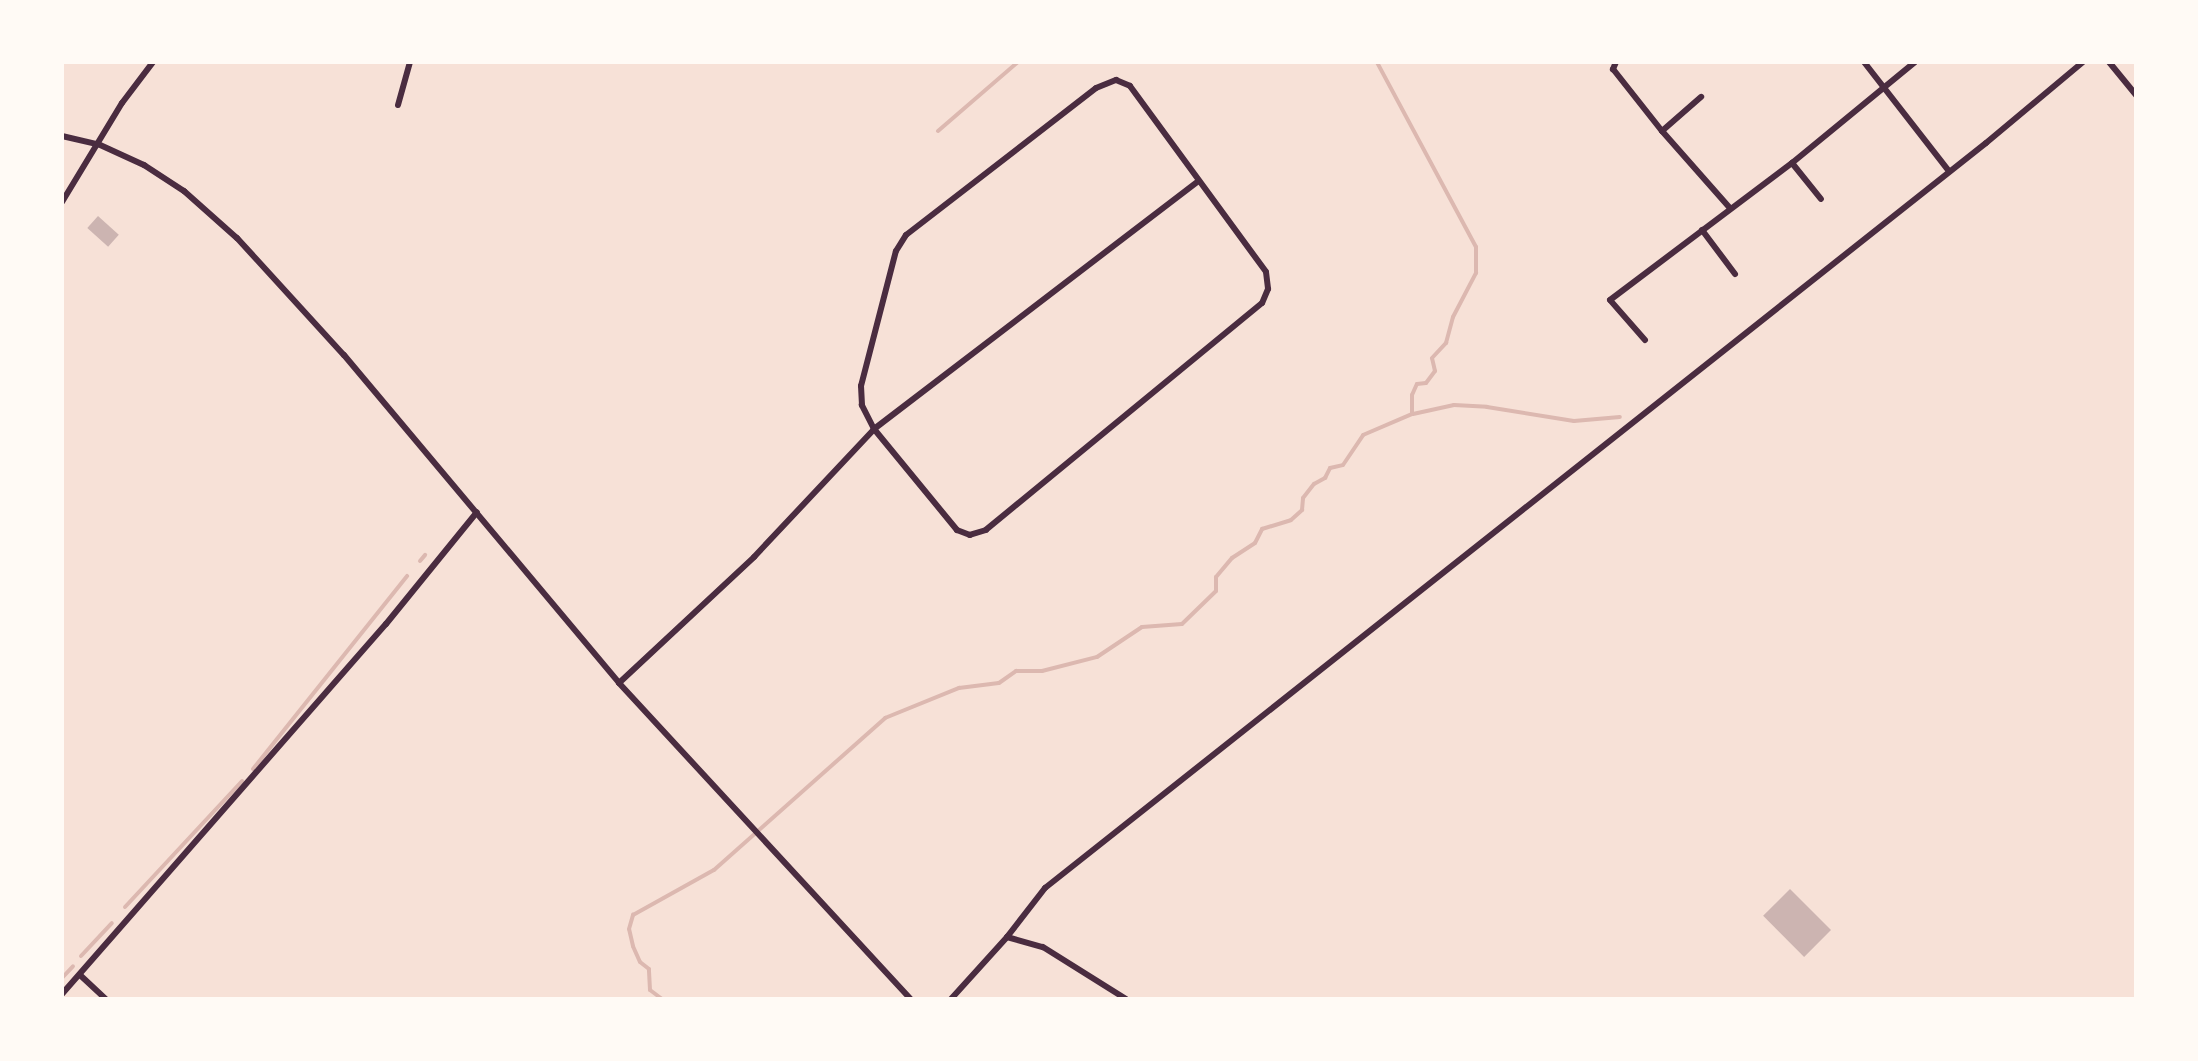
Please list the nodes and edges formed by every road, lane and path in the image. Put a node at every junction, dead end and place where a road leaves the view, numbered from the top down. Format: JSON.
{"nodes":[{"id":1,"x":153,"y":62,"type":"edge"},
{"id":2,"x":410,"y":62,"type":"edge"},
{"id":3,"x":1864,"y":62,"type":"edge"},
{"id":4,"x":1915,"y":62,"type":"edge"},
{"id":5,"x":2083,"y":62,"type":"edge"},
{"id":6,"x":2109,"y":62,"type":"edge"},
{"id":7,"x":1615,"y":65,"type":"edge"},
{"id":8,"x":1882,"y":87,"type":"junction"},
{"id":9,"x":2136,"y":95,"type":"edge"},
{"id":10,"x":1701,"y":97,"type":"dead end"},
{"id":11,"x":398,"y":105,"type":"dead end"},
{"id":12,"x":1662,"y":131,"type":"junction"},
{"id":13,"x":62,"y":136,"type":"edge"},
{"id":14,"x":98,"y":144,"type":"junction"},
{"id":15,"x":1792,"y":163,"type":"junction"},
{"id":16,"x":1948,"y":170,"type":"junction"},
{"id":17,"x":1197,"y":182,"type":"junction"},
{"id":18,"x":1821,"y":199,"type":"dead end"},
{"id":19,"x":62,"y":202,"type":"edge"},
{"id":20,"x":1730,"y":208,"type":"junction"},
{"id":21,"x":1702,"y":230,"type":"junction"},
{"id":22,"x":1735,"y":274,"type":"dead end"},
{"id":23,"x":1645,"y":340,"type":"dead end"},
{"id":24,"x":874,"y":429,"type":"junction"},
{"id":25,"x":477,"y":512,"type":"junction"},
{"id":26,"x":619,"y":683,"type":"junction"},
{"id":27,"x":1007,"y":937,"type":"junction"},
{"id":28,"x":80,"y":975,"type":"junction"},
{"id":29,"x":62,"y":994,"type":"edge"},
{"id":30,"x":106,"y":999,"type":"edge"},
{"id":31,"x":911,"y":999,"type":"edge"},
{"id":32,"x":951,"y":999,"type":"edge"},
{"id":33,"x":1126,"y":999,"type":"edge"}],
"edges":[{"from":1,"to":14,"type":"street"},
{"from":2,"to":11,"type":"street"},
{"from":3,"to":8,"type":"street"},
{"from":4,"to":8,"type":"street"},
{"from":5,"to":16,"type":"street"},
{"from":6,"to":9,"type":"street"},
{"from":7,"to":12,"type":"street"},
{"from":8,"to":15,"type":"street"},
{"from":8,"to":16,"type":"street"},
{"from":10,"to":12,"type":"street"},
{"from":12,"to":20,"type":"street"},
{"from":13,"to":14,"type":"street"},
{"from":14,"to":19,"type":"street"},
{"from":14,"to":25,"type":"street"},
{"from":15,"to":18,"type":"street"},
{"from":15,"to":20,"type":"street"},
{"from":16,"to":27,"type":"street"},
{"from":17,"to":24,"type":"street"},
{"from":17,"to":24,"type":"street"},
{"from":17,"to":24,"type":"street"},
{"from":20,"to":21,"type":"street"},
{"from":21,"to":22,"type":"street"},
{"from":21,"to":23,"type":"street"},
{"from":24,"to":26,"type":"street"},
{"from":25,"to":26,"type":"street"},
{"from":25,"to":28,"type":"street"},
{"from":26,"to":31,"type":"street"},
{"from":27,"to":32,"type":"street"},
{"from":27,"to":33,"type":"street"},
{"from":28,"to":29,"type":"street"},
{"from":28,"to":30,"type":"street"}]}
